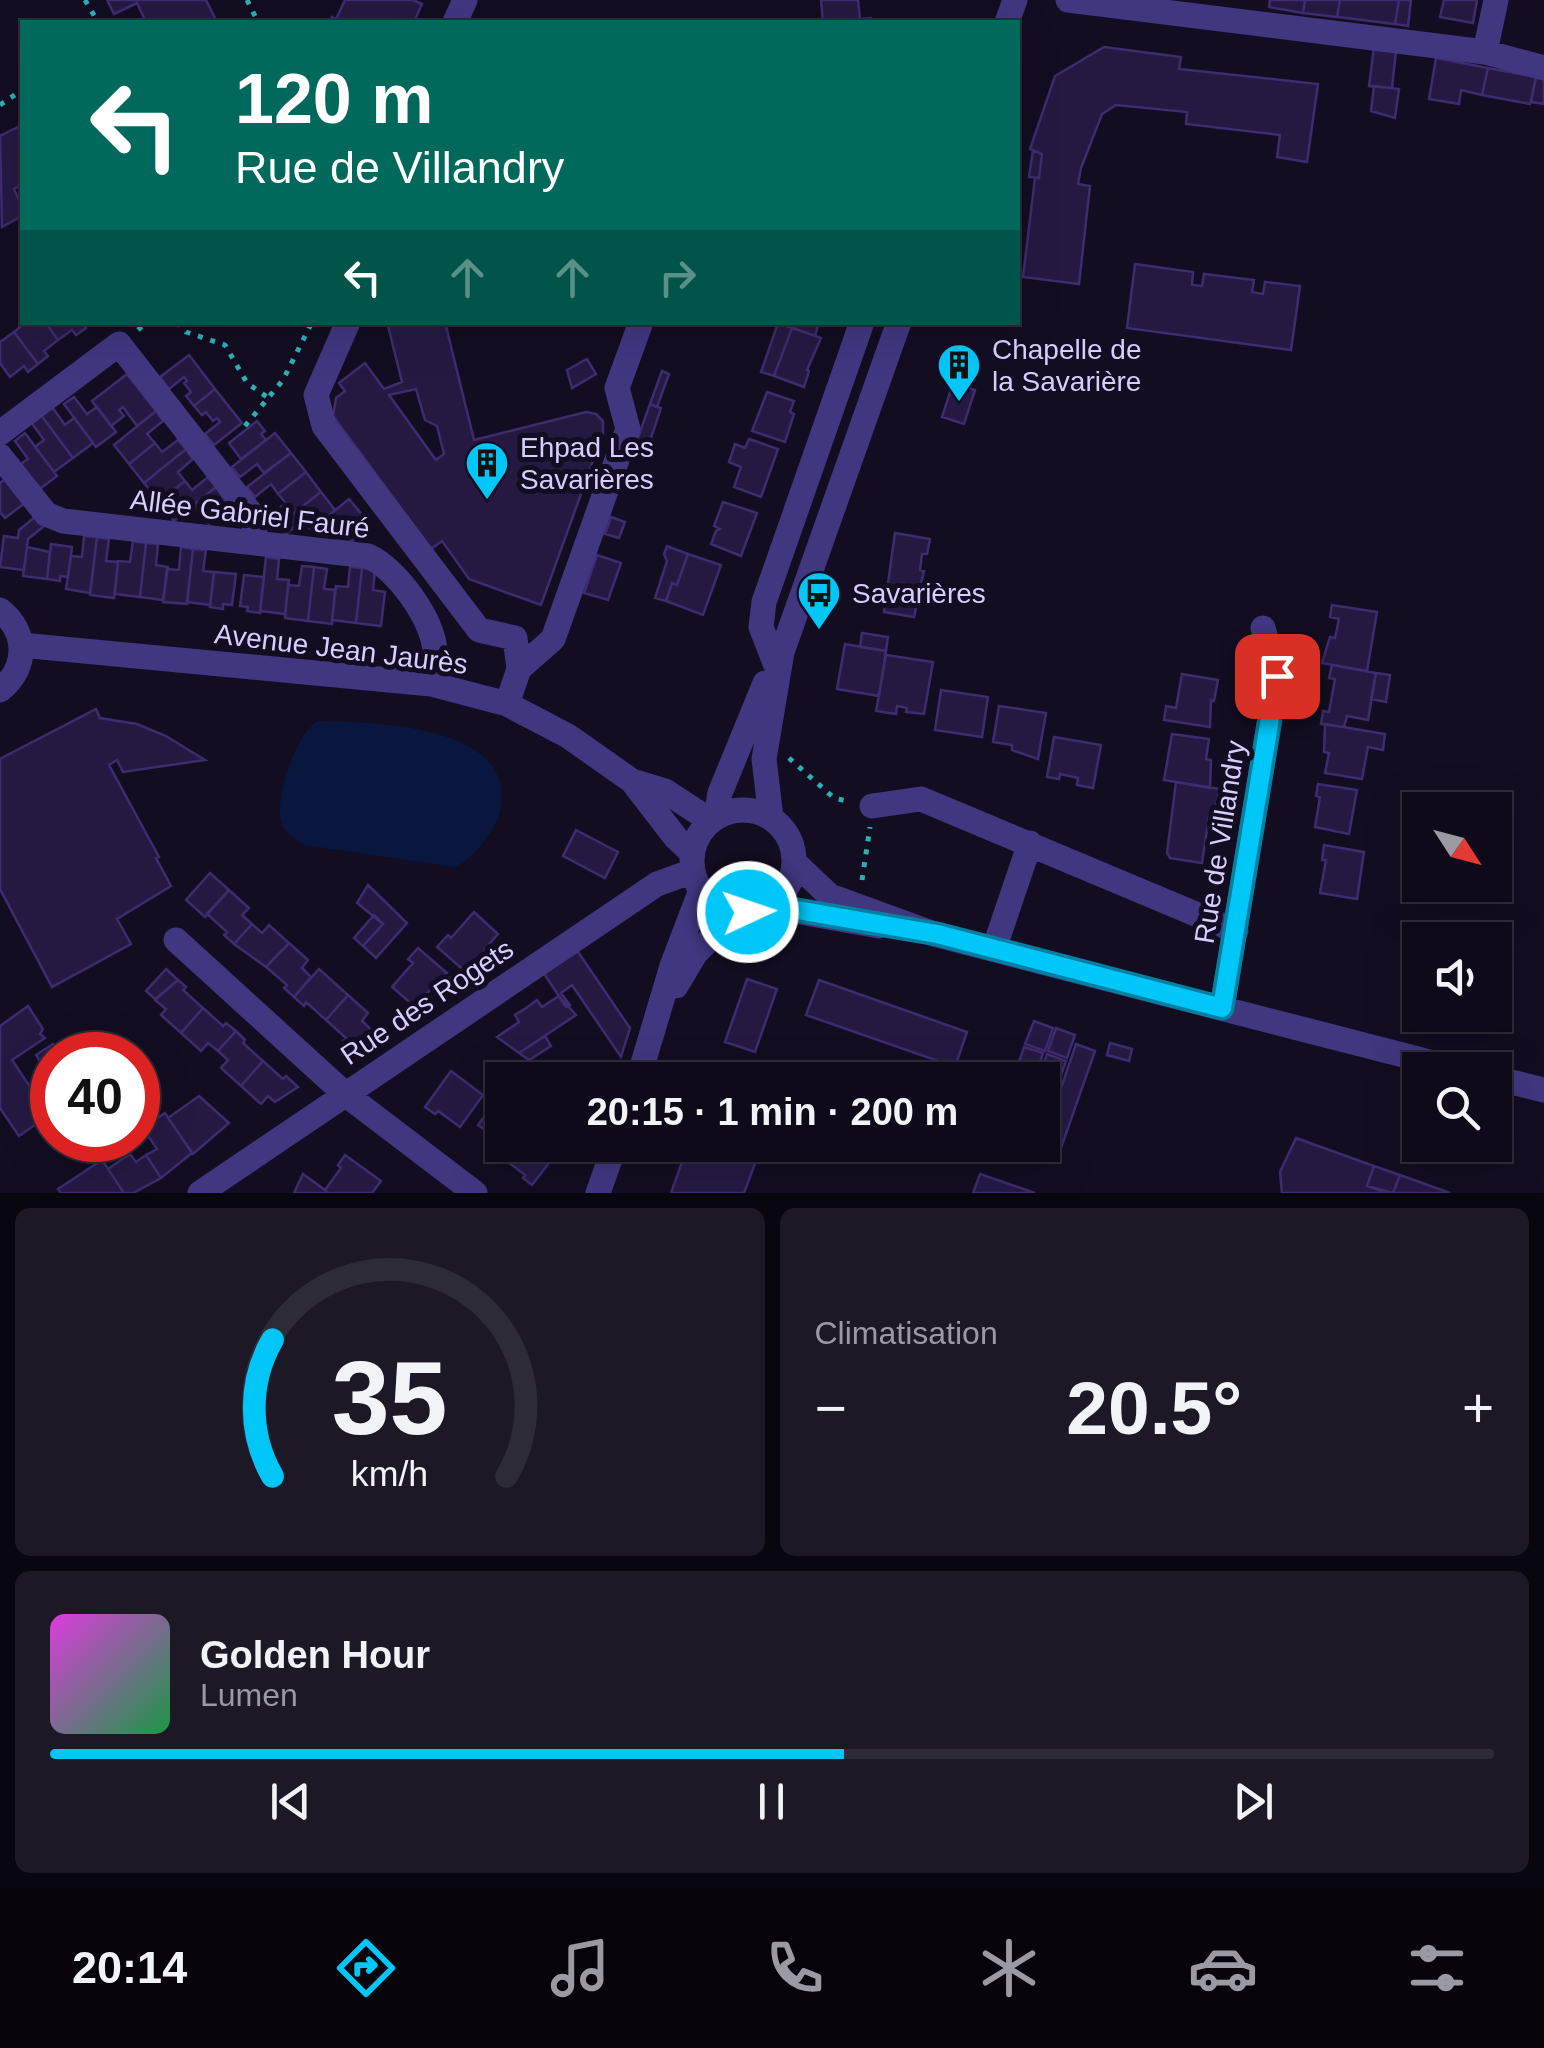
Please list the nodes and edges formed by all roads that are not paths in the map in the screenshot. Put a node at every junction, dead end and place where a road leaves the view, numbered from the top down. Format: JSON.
{"nodes":[{"id":1,"x":1068,"y":0,"type":"edge"},
{"id":2,"x":1496,"y":0,"type":"edge"},
{"id":3,"x":1485,"y":52,"type":"junction"},
{"id":4,"x":1544,"y":68,"type":"edge"},
{"id":5,"x":347,"y":325,"type":"edge"},
{"id":6,"x":641,"y":325,"type":"edge"},
{"id":7,"x":861,"y":325,"type":"edge"},
{"id":8,"x":899,"y":325,"type":"edge"},
{"id":9,"x":0,"y":433,"type":"edge"},
{"id":10,"x":0,"y":456,"type":"edge"},
{"id":11,"x":256,"y":541,"type":"junction"},
{"id":12,"x":0,"y":610,"type":"edge"},
{"id":13,"x":1264,"y":628,"type":"dead end"},
{"id":14,"x":22,"y":645,"type":"junction"},
{"id":15,"x":779,"y":658,"type":"junction"},
{"id":16,"x":519,"y":668,"type":"junction"},
{"id":17,"x":431,"y":684,"type":"junction"},
{"id":18,"x":0,"y":690,"type":"edge"},
{"id":19,"x":507,"y":704,"type":"junction"},
{"id":20,"x":632,"y":780,"type":"junction"},
{"id":21,"x":872,"y":806,"type":"road end"},
{"id":22,"x":771,"y":818,"type":"junction"},
{"id":23,"x":714,"y":819,"type":"junction"},
{"id":24,"x":1030,"y":843,"type":"junction"},
{"id":25,"x":794,"y":862,"type":"junction"},
{"id":26,"x":695,"y":871,"type":"junction"},
{"id":27,"x":766,"y":906,"type":"junction"},
{"id":28,"x":737,"y":912,"type":"junction"},
{"id":29,"x":1236,"y":931,"type":"junction"},
{"id":30,"x":937,"y":934,"type":"junction"},
{"id":31,"x":176,"y":940,"type":"dead end"},
{"id":32,"x":994,"y":949,"type":"junction"},
{"id":33,"x":1222,"y":1008,"type":"junction"},
{"id":34,"x":655,"y":1031,"type":"junction"},
{"id":35,"x":1402,"y":1055,"type":"edge"},
{"id":36,"x":644,"y":1062,"type":"edge"},
{"id":37,"x":1512,"y":1082,"type":"edge"},
{"id":38,"x":1544,"y":1090,"type":"edge"},
{"id":39,"x":345,"y":1094,"type":"junction"},
{"id":40,"x":609,"y":1162,"type":"edge"},
{"id":41,"x":200,"y":1193,"type":"edge"},
{"id":42,"x":475,"y":1193,"type":"edge"},
{"id":43,"x":598,"y":1193,"type":"edge"}],
"edges":[{"from":1,"to":3,"type":"street"},
{"from":2,"to":3,"type":"street"},
{"from":3,"to":4,"type":"street"},
{"from":5,"to":16,"type":"street"},
{"from":6,"to":16,"type":"street"},
{"from":7,"to":15,"type":"street"},
{"from":8,"to":15,"type":"street"},
{"from":9,"to":11,"type":"street"},
{"from":10,"to":11,"type":"street","name":"Allée Gabriel Fauré"},
{"from":11,"to":17,"type":"street","name":"Allée Gabriel Fauré"},
{"from":12,"to":14,"type":"street"},
{"from":13,"to":29,"type":"street","name":"Rue de Villandry"},
{"from":14,"to":17,"type":"street","name":"Avenue Jean Jaurès"},
{"from":14,"to":18,"type":"street"},
{"from":15,"to":22,"type":"street"},
{"from":15,"to":23,"type":"street"},
{"from":16,"to":19,"type":"street"},
{"from":17,"to":19,"type":"street","name":"Avenue Jean Jaurès"},
{"from":19,"to":20,"type":"street","name":"Avenue Jean Jaurès"},
{"from":20,"to":23,"type":"street","name":"Avenue Jean Jaurès"},
{"from":20,"to":26,"type":"street","name":"Avenue Jean Jaurès"},
{"from":21,"to":24,"type":"street"},
{"from":22,"to":23,"type":"street"},
{"from":22,"to":25,"type":"street"},
{"from":23,"to":26,"type":"street"},
{"from":24,"to":29,"type":"street"},
{"from":24,"to":32,"type":"street"},
{"from":25,"to":27,"type":"street"},
{"from":25,"to":30,"type":"street"},
{"from":26,"to":28,"type":"street"},
{"from":26,"to":34,"type":"street"},
{"from":26,"to":39,"type":"street","name":"Rue des Rogets"},
{"from":27,"to":28,"type":"street"},
{"from":27,"to":30,"type":"street"},
{"from":28,"to":34,"type":"street"},
{"from":29,"to":33,"type":"street","name":"Rue de Villandry"},
{"from":30,"to":32,"type":"street"},
{"from":31,"to":39,"type":"street"},
{"from":32,"to":33,"type":"street"},
{"from":33,"to":35,"type":"street"},
{"from":34,"to":36,"type":"street"},
{"from":37,"to":38,"type":"street"},
{"from":39,"to":41,"type":"street","name":"Rue des Rogets"},
{"from":39,"to":42,"type":"street"},
{"from":40,"to":43,"type":"street"}]}
